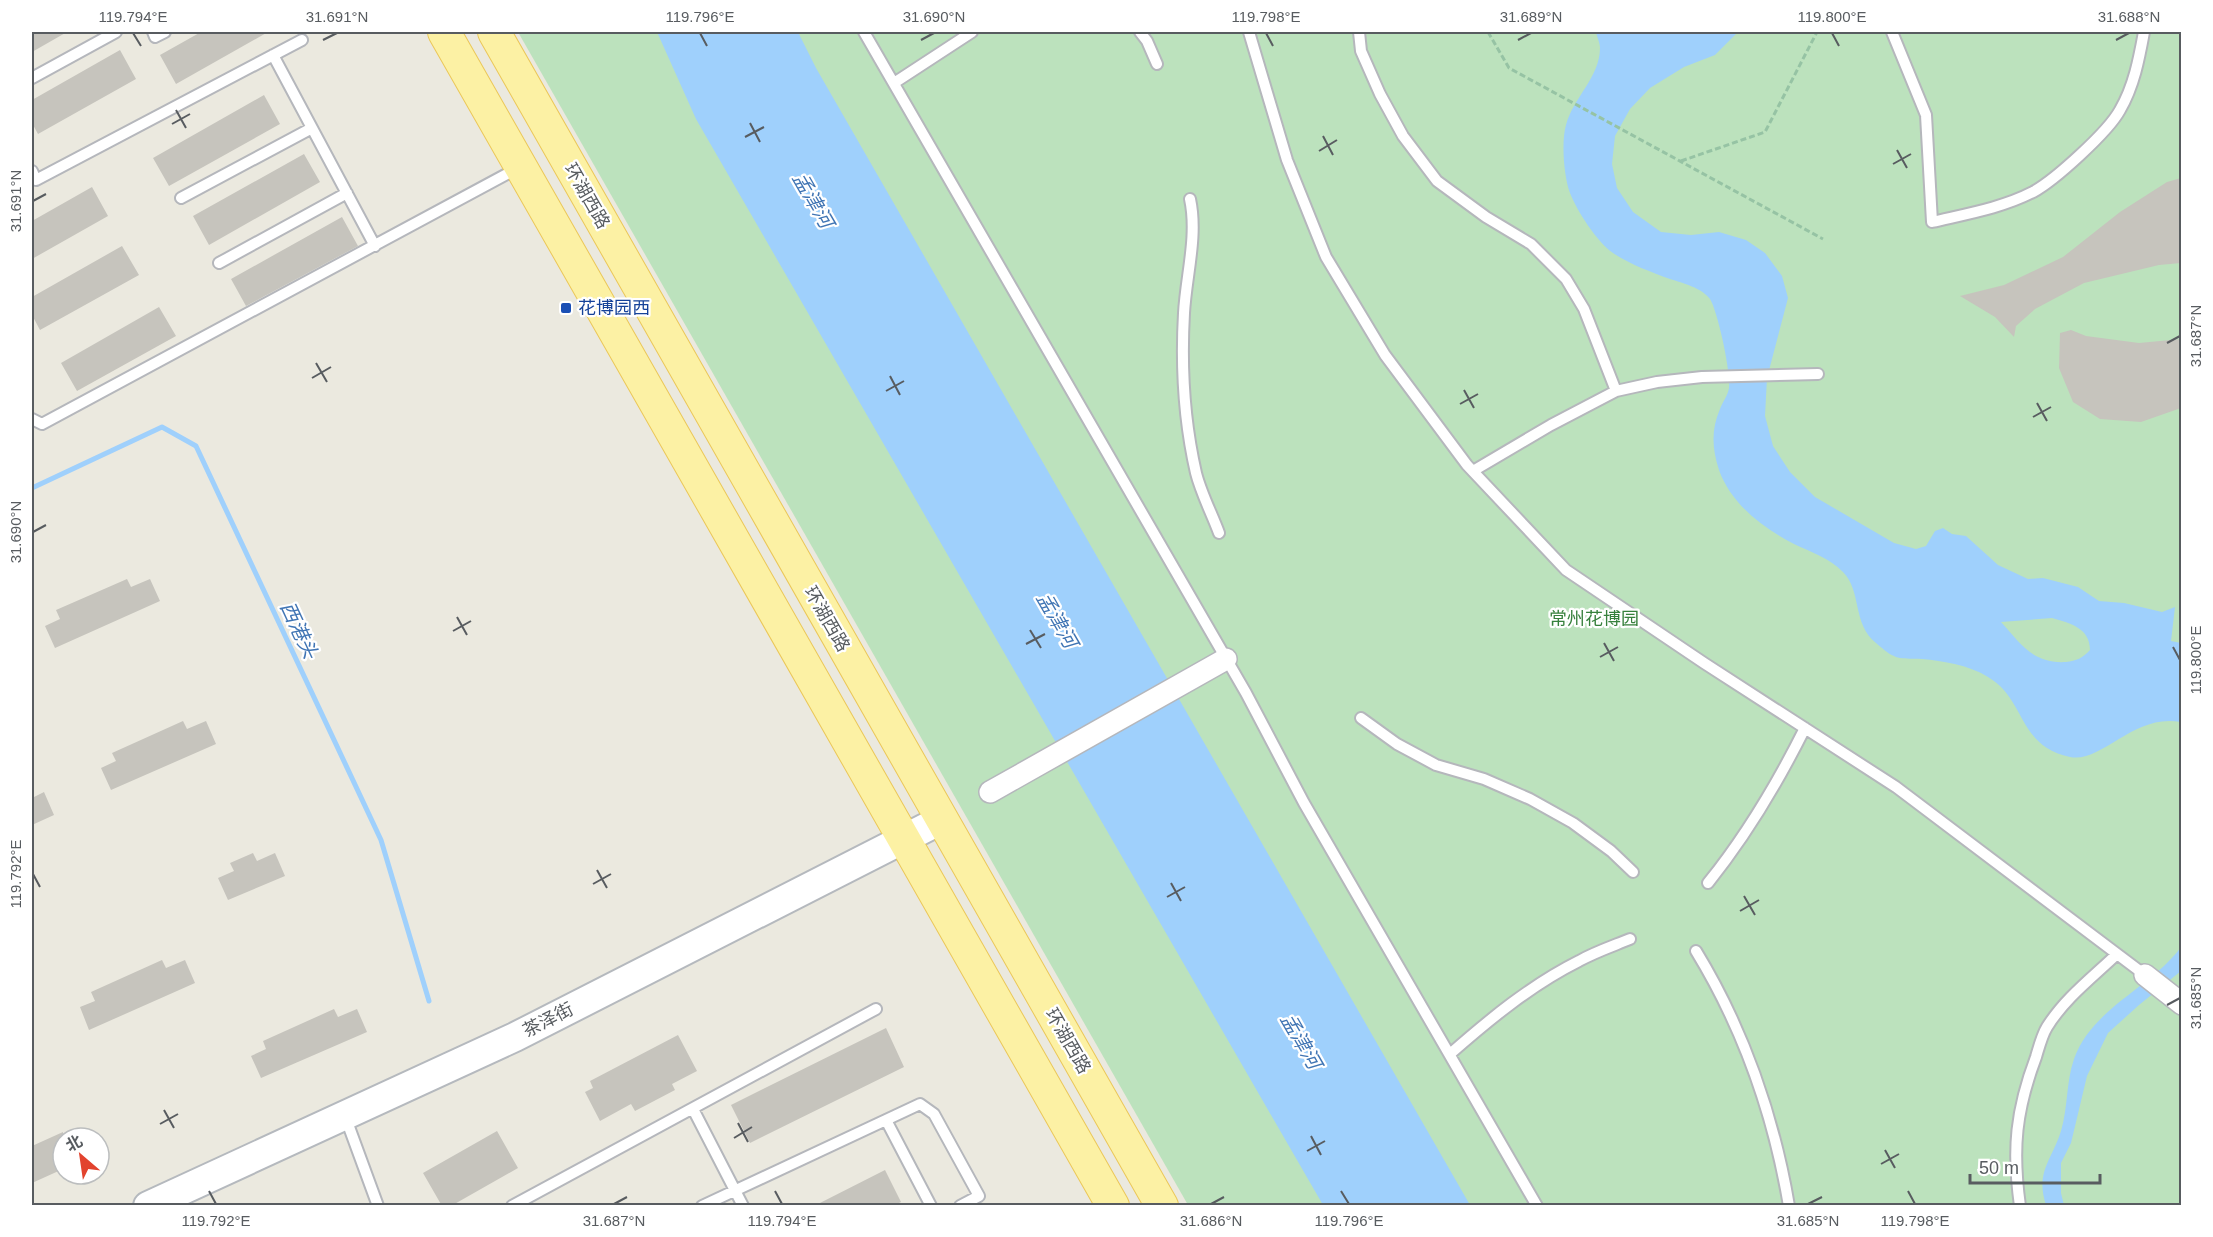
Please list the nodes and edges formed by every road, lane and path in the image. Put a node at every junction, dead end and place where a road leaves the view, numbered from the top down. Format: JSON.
{"nodes":[{"id":1,"x":116,"y":32,"type":"edge"},
{"id":2,"x":153,"y":32,"type":"edge"},
{"id":3,"x":165,"y":32,"type":"edge"},
{"id":4,"x":444,"y":32,"type":"edge"},
{"id":5,"x":494,"y":32,"type":"edge"},
{"id":6,"x":864,"y":32,"type":"edge"},
{"id":7,"x":972,"y":32,"type":"edge"},
{"id":8,"x":1140,"y":32,"type":"edge"},
{"id":9,"x":1249,"y":32,"type":"edge"},
{"id":10,"x":1359,"y":32,"type":"edge"},
{"id":11,"x":1488,"y":32,"type":"edge"},
{"id":12,"x":1817,"y":32,"type":"edge"},
{"id":13,"x":1892,"y":32,"type":"edge"},
{"id":14,"x":2144,"y":32,"type":"edge"},
{"id":15,"x":303,"y":40,"type":"dead end"},
{"id":16,"x":273,"y":55,"type":"junction"},
{"id":17,"x":1157,"y":64,"type":"dead end"},
{"id":18,"x":32,"y":78,"type":"edge"},
{"id":19,"x":894,"y":83,"type":"junction"},
{"id":20,"x":312,"y":128,"type":"junction"},
{"id":21,"x":1681,"y":161,"type":"junction"},
{"id":22,"x":520,"y":167,"type":"junction"},
{"id":23,"x":32,"y":171,"type":"edge"},
{"id":24,"x":347,"y":193,"type":"junction"},
{"id":25,"x":181,"y":198,"type":"dead end"},
{"id":26,"x":1190,"y":199,"type":"dead end"},
{"id":27,"x":1823,"y":239,"type":"dead end"},
{"id":28,"x":375,"y":246,"type":"junction"},
{"id":29,"x":219,"y":263,"type":"dead end"},
{"id":30,"x":1818,"y":374,"type":"dead end"},
{"id":31,"x":1616,"y":391,"type":"junction"},
{"id":32,"x":32,"y":419,"type":"edge"},
{"id":33,"x":1473,"y":471,"type":"junction"},
{"id":34,"x":1220,"y":533,"type":"dead end"},
{"id":35,"x":1218,"y":663,"type":"junction"},
{"id":36,"x":1361,"y":718,"type":"dead end"},
{"id":37,"x":1805,"y":728,"type":"junction"},
{"id":38,"x":990,"y":792,"type":"dead end"},
{"id":39,"x":941,"y":820,"type":"junction"},
{"id":40,"x":904,"y":840,"type":"junction"},
{"id":41,"x":1632,"y":872,"type":"dead end"},
{"id":42,"x":1708,"y":882,"type":"dead end"},
{"id":43,"x":1630,"y":939,"type":"dead end"},
{"id":44,"x":1696,"y":951,"type":"dead end"},
{"id":45,"x":2117,"y":954,"type":"junction"},
{"id":46,"x":2145,"y":975,"type":"joint"},
{"id":47,"x":2181,"y":1004,"type":"edge"},
{"id":48,"x":876,"y":1010,"type":"dead end"},
{"id":49,"x":1450,"y":1054,"type":"junction"},
{"id":50,"x":693,"y":1108,"type":"junction"},
{"id":51,"x":345,"y":1115,"type":"junction"},
{"id":52,"x":886,"y":1120,"type":"junction"},
{"id":53,"x":735,"y":1189,"type":"junction"},
{"id":54,"x":148,"y":1206,"type":"edge"},
{"id":55,"x":378,"y":1206,"type":"edge"},
{"id":56,"x":512,"y":1206,"type":"edge"},
{"id":57,"x":702,"y":1206,"type":"edge"},
{"id":58,"x":743,"y":1206,"type":"edge"},
{"id":59,"x":931,"y":1206,"type":"edge"},
{"id":60,"x":960,"y":1206,"type":"edge"},
{"id":61,"x":1113,"y":1206,"type":"edge"},
{"id":62,"x":1162,"y":1206,"type":"edge"},
{"id":63,"x":1537,"y":1206,"type":"edge"},
{"id":64,"x":1789,"y":1206,"type":"edge"},
{"id":65,"x":2020,"y":1206,"type":"edge"}],
"edges":[{"from":1,"to":18,"type":"lane"},
{"from":2,"to":3,"type":"lane"},
{"from":4,"to":22,"type":"main road"},
{"from":5,"to":39,"type":"main road","name":"环湖西路"},
{"from":6,"to":19,"type":"lane"},
{"from":7,"to":19,"type":"lane"},
{"from":8,"to":17,"type":"lane"},
{"from":9,"to":33,"type":"lane"},
{"from":10,"to":31,"type":"lane"},
{"from":11,"to":21,"type":"path"},
{"from":12,"to":21,"type":"path"},
{"from":13,"to":14,"type":"lane"},
{"from":15,"to":16,"type":"lane"},
{"from":16,"to":20,"type":"lane"},
{"from":16,"to":23,"type":"lane"},
{"from":19,"to":35,"type":"lane"},
{"from":20,"to":24,"type":"lane"},
{"from":20,"to":25,"type":"lane"},
{"from":21,"to":27,"type":"path"},
{"from":22,"to":28,"type":"lane"},
{"from":22,"to":40,"type":"main road"},
{"from":24,"to":28,"type":"lane"},
{"from":24,"to":29,"type":"lane"},
{"from":26,"to":34,"type":"lane"},
{"from":28,"to":32,"type":"lane"},
{"from":30,"to":31,"type":"lane"},
{"from":31,"to":33,"type":"lane"},
{"from":33,"to":37,"type":"lane"},
{"from":35,"to":38,"type":"street"},
{"from":35,"to":49,"type":"lane"},
{"from":36,"to":41,"type":"lane"},
{"from":37,"to":42,"type":"lane"},
{"from":37,"to":45,"type":"lane"},
{"from":39,"to":40,"type":"street","name":"茶泽街"},
{"from":39,"to":62,"type":"main road","name":"环湖西路"},
{"from":40,"to":51,"type":"street","name":"茶泽街"},
{"from":40,"to":61,"type":"main road"},
{"from":43,"to":49,"type":"lane"},
{"from":44,"to":64,"type":"lane"},
{"from":45,"to":46,"type":"lane"},
{"from":45,"to":65,"type":"lane"},
{"from":46,"to":47,"type":"street"},
{"from":48,"to":50,"type":"lane"},
{"from":49,"to":63,"type":"lane"},
{"from":50,"to":53,"type":"lane"},
{"from":50,"to":56,"type":"lane"},
{"from":51,"to":54,"type":"street","name":"茶泽街"},
{"from":51,"to":55,"type":"lane"},
{"from":52,"to":53,"type":"lane"},
{"from":52,"to":59,"type":"lane"},
{"from":52,"to":60,"type":"lane"},
{"from":53,"to":57,"type":"lane"},
{"from":53,"to":58,"type":"lane"}]}
